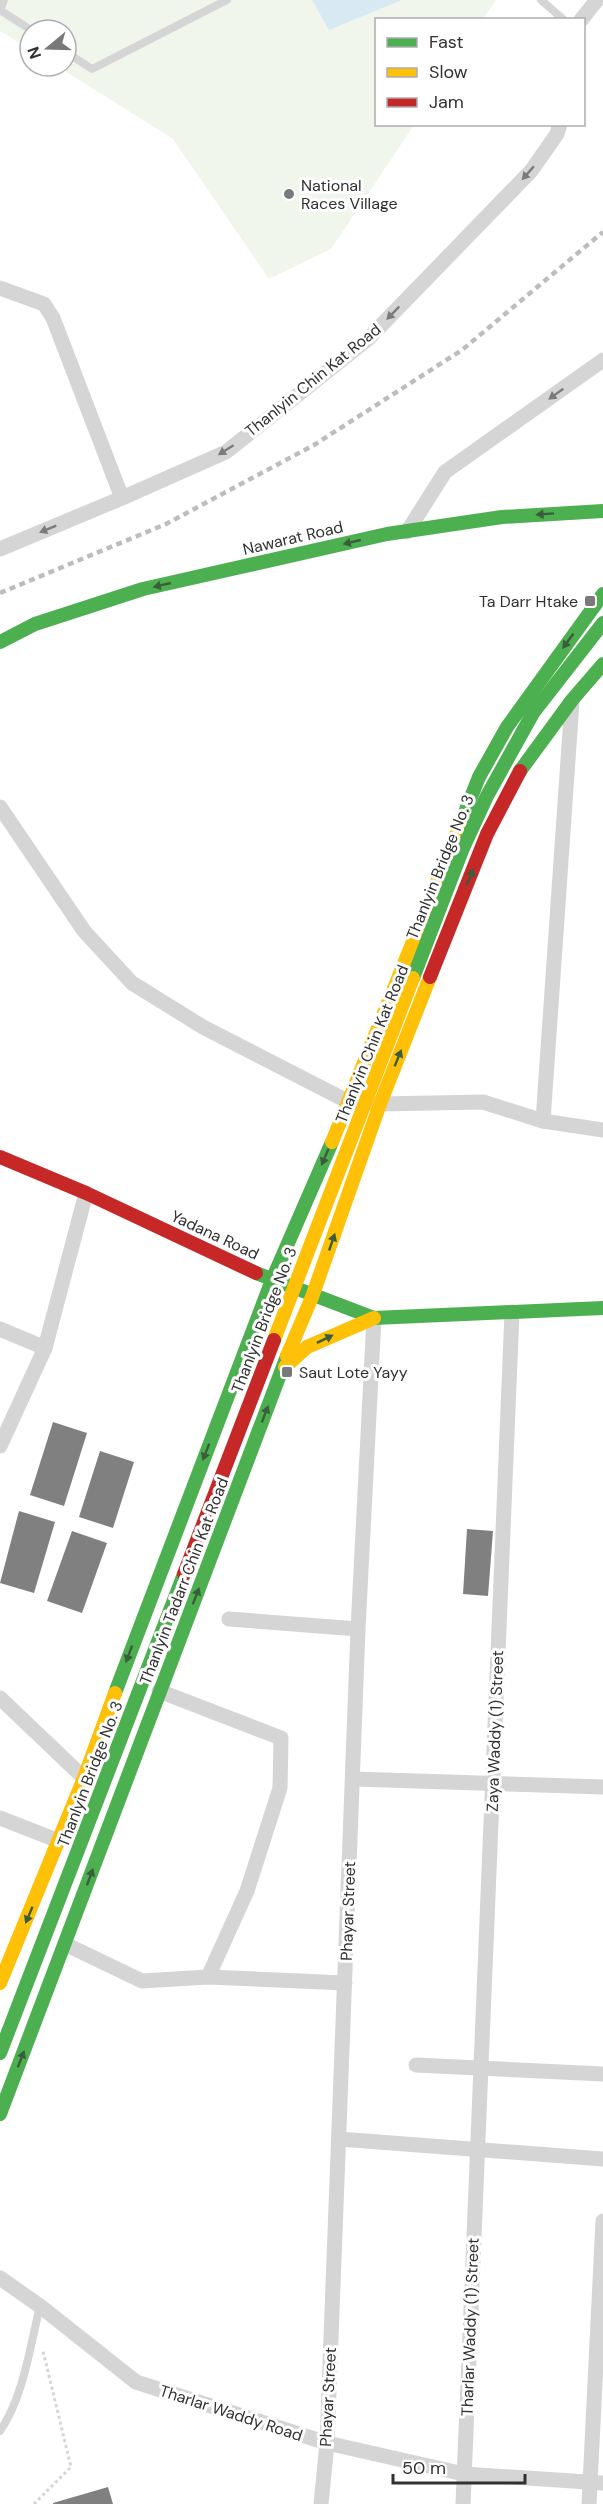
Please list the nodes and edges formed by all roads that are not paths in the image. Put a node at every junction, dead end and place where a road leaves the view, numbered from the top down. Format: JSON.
{"nodes":[{"id":1,"x":3,"y":0,"type":"edge"},
{"id":2,"x":227,"y":0,"type":"edge"},
{"id":3,"x":541,"y":0,"type":"edge"},
{"id":4,"x":597,"y":0,"type":"edge"},
{"id":5,"x":0,"y":10,"type":"edge"},
{"id":6,"x":562,"y":18,"type":"edge"},
{"id":7,"x":583,"y":18,"type":"edge"},
{"id":8,"x":18,"y":22,"type":"edge"},
{"id":9,"x":78,"y":60,"type":"edge"},
{"id":10,"x":559,"y":126,"type":"edge"},
{"id":11,"x":0,"y":288,"type":"edge"},
{"id":12,"x":603,"y":360,"type":"edge"},
{"id":13,"x":122,"y":498,"type":"junction"},
{"id":14,"x":603,"y":511,"type":"edge"},
{"id":15,"x":407,"y":532,"type":"junction"},
{"id":16,"x":0,"y":547,"type":"edge"},
{"id":17,"x":603,"y":594,"type":"edge"},
{"id":18,"x":603,"y":623,"type":"edge"},
{"id":19,"x":0,"y":642,"type":"edge"},
{"id":20,"x":603,"y":664,"type":"edge"},
{"id":21,"x":572,"y":700,"type":"junction"},
{"id":22,"x":0,"y":807,"type":"edge"},
{"id":23,"x":349,"y":1102,"type":"junction"},
{"id":24,"x":380,"y":1104,"type":"junction"},
{"id":25,"x":543,"y":1121,"type":"junction"},
{"id":26,"x":603,"y":1130,"type":"edge"},
{"id":27,"x":0,"y":1157,"type":"edge"},
{"id":28,"x":86,"y":1193,"type":"junction"},
{"id":29,"x":272,"y":1280,"type":"junction"},
{"id":30,"x":312,"y":1297,"type":"junction"},
{"id":31,"x":603,"y":1308,"type":"edge"},
{"id":32,"x":512,"y":1312,"type":"junction"},
{"id":33,"x":374,"y":1318,"type":"junction"},
{"id":34,"x":0,"y":1329,"type":"edge"},
{"id":35,"x":45,"y":1348,"type":"junction"},
{"id":36,"x":281,"y":1370,"type":"junction"},
{"id":37,"x":0,"y":1446,"type":"edge"},
{"id":38,"x":229,"y":1619,"type":"dead end"},
{"id":39,"x":142,"y":1620,"type":"junction"},
{"id":40,"x":358,"y":1629,"type":"junction"},
{"id":41,"x":181,"y":1635,"type":"junction"},
{"id":42,"x":159,"y":1691,"type":"junction"},
{"id":43,"x":0,"y":1698,"type":"edge"},
{"id":44,"x":84,"y":1778,"type":"junction"},
{"id":45,"x":354,"y":1779,"type":"junction"},
{"id":46,"x":492,"y":1784,"type":"junction"},
{"id":47,"x":603,"y":1787,"type":"edge"},
{"id":48,"x":0,"y":1818,"type":"edge"},
{"id":49,"x":59,"y":1841,"type":"junction"},
{"id":50,"x":65,"y":1944,"type":"junction"},
{"id":51,"x":208,"y":1977,"type":"junction"},
{"id":52,"x":0,"y":1983,"type":"edge"},
{"id":53,"x":345,"y":1983,"type":"junction"},
{"id":54,"x":0,"y":2019,"type":"edge"},
{"id":55,"x":31,"y":2031,"type":"junction"},
{"id":56,"x":0,"y":2053,"type":"edge"},
{"id":57,"x":416,"y":2065,"type":"dead end"},
{"id":58,"x":481,"y":2068,"type":"junction"},
{"id":59,"x":603,"y":2074,"type":"edge"},
{"id":60,"x":0,"y":2114,"type":"edge"},
{"id":61,"x":339,"y":2139,"type":"junction"},
{"id":62,"x":477,"y":2149,"type":"junction"},
{"id":63,"x":603,"y":2159,"type":"edge"},
{"id":64,"x":603,"y":2220,"type":"edge"},
{"id":65,"x":0,"y":2278,"type":"edge"},
{"id":66,"x":40,"y":2306,"type":"junction"},
{"id":67,"x":0,"y":2431,"type":"edge"},
{"id":68,"x":327,"y":2443,"type":"junction"},
{"id":69,"x":464,"y":2474,"type":"junction"},
{"id":70,"x":596,"y":2482,"type":"edge"},
{"id":71,"x":321,"y":2504,"type":"edge"},
{"id":72,"x":463,"y":2504,"type":"edge"},
{"id":73,"x":589,"y":2504,"type":"edge"}],
"edges":[{"from":1,"to":5,"type":"lane"},
{"from":2,"to":9,"type":"lane"},
{"from":3,"to":6,"type":"lane"},
{"from":4,"to":7,"type":"street"},
{"from":5,"to":8,"type":"lane"},
{"from":10,"to":13,"type":"street","name":"Thanlyin Chin Kat Road","one_way":true},
{"from":11,"to":13,"type":"street"},
{"from":12,"to":15,"type":"street","one_way":true},
{"from":13,"to":16,"type":"street","name":"Thanlyin Chin Kat Road","one_way":true},
{"from":14,"to":15,"type":"main road","name":"Nawarat Road","one_way":true},
{"from":15,"to":19,"type":"main road","name":"Nawarat Road","one_way":true},
{"from":17,"to":23,"type":"main road","name":"Thanlyin Chin Kat Road","one_way":true},
{"from":18,"to":56,"type":"main road","name":"Thanlyin Bridge No. 3","bridge":true},
{"from":20,"to":21,"type":"main road","name":"Thanlyin Chin Kat Road"},
{"from":24,"to":21,"type":"main road","name":"Thanlyin Chin Kat Road","one_way":true},
{"from":21,"to":25,"type":"street"},
{"from":22,"to":23,"type":"street"},
{"from":23,"to":24,"type":"street"},
{"from":23,"to":29,"type":"main road","name":"Thanlyin Chin Kat Road","one_way":true},
{"from":24,"to":25,"type":"street"},
{"from":30,"to":24,"type":"main road","name":"Thanlyin Chin Kat Road","one_way":true},
{"from":25,"to":26,"type":"street"},
{"from":27,"to":28,"type":"main road","name":"Yadana Road"},
{"from":28,"to":29,"type":"main road","name":"Yadana Road"},
{"from":28,"to":35,"type":"street"},
{"from":29,"to":30,"type":"main road","name":"Yadana Road"},
{"from":29,"to":39,"type":"main road","name":"Thanlyin Tadarr Chin Kat Road","one_way":true},
{"from":30,"to":33,"type":"main road","name":"Yadana Road"},
{"from":30,"to":36,"type":"main road","name":"Thanlyin Tadarr Chin Kat Road"},
{"from":31,"to":32,"type":"main road","name":"Yadana Road"},
{"from":32,"to":33,"type":"main road","name":"Yadana Road"},
{"from":32,"to":46,"type":"street","name":"Zaya Waddy (1) Street"},
{"from":36,"to":33,"type":"main road","one_way":true},
{"from":33,"to":40,"type":"street","name":"Phayar Street"},
{"from":34,"to":35,"type":"street"},
{"from":35,"to":37,"type":"street"},
{"from":41,"to":36,"type":"main road","name":"Thanlyin Tadarr Chin Kat Road","one_way":true},
{"from":38,"to":40,"type":"street"},
{"from":39,"to":41,"type":"main road"},
{"from":39,"to":44,"type":"main road","name":"Thanlyin Tadarr Chin Kat Road","one_way":true},
{"from":40,"to":45,"type":"street","name":"Phayar Street"},
{"from":41,"to":42,"type":"main road","name":"Thanlyin Tadarr Chin Kat Road"},
{"from":50,"to":42,"type":"main road","name":"Thanlyin Tadarr Chin Kat Road","one_way":true},
{"from":42,"to":51,"type":"street"},
{"from":43,"to":44,"type":"street"},
{"from":44,"to":49,"type":"main road","name":"Thanlyin Tadarr Chin Kat Road"},
{"from":45,"to":46,"type":"street"},
{"from":45,"to":53,"type":"street","name":"Phayar Street"},
{"from":46,"to":47,"type":"street"},
{"from":46,"to":58,"type":"street","name":"Zaya Waddy (1) Street"},
{"from":48,"to":49,"type":"street"},
{"from":49,"to":52,"type":"main road","name":"Thanlyin Tadarr Chin Kat Road","one_way":true},
{"from":50,"to":51,"type":"street"},
{"from":50,"to":55,"type":"main road","name":"Thanlyin Tadarr Chin Kat Road"},
{"from":51,"to":53,"type":"street"},
{"from":53,"to":61,"type":"street","name":"Phayar Street"},
{"from":54,"to":55,"type":"lane"},
{"from":60,"to":55,"type":"main road","name":"Thanlyin Tadarr Chin Kat Road","one_way":true},
{"from":57,"to":58,"type":"street"},
{"from":58,"to":59,"type":"street"},
{"from":58,"to":62,"type":"street","name":"Zaya Waddy (1) Street"},
{"from":61,"to":62,"type":"street"},
{"from":61,"to":68,"type":"street","name":"Phayar Street"},
{"from":62,"to":63,"type":"street"},
{"from":62,"to":69,"type":"street","name":"Tharlar Waddy (1) Street"},
{"from":64,"to":70,"type":"street"},
{"from":65,"to":66,"type":"street","name":"Tharlar Waddy Road"},
{"from":66,"to":67,"type":"lane"},
{"from":66,"to":68,"type":"street","name":"Tharlar Waddy Road"},
{"from":68,"to":69,"type":"street","name":"Tharlar Waddy Road"},
{"from":68,"to":71,"type":"street","name":"Phayar Street"},
{"from":69,"to":70,"type":"street","name":"Tharlar Waddy Road"},
{"from":69,"to":72,"type":"street","name":"Tharlar Waddy (1) Street"},
{"from":70,"to":73,"type":"street"}]}
